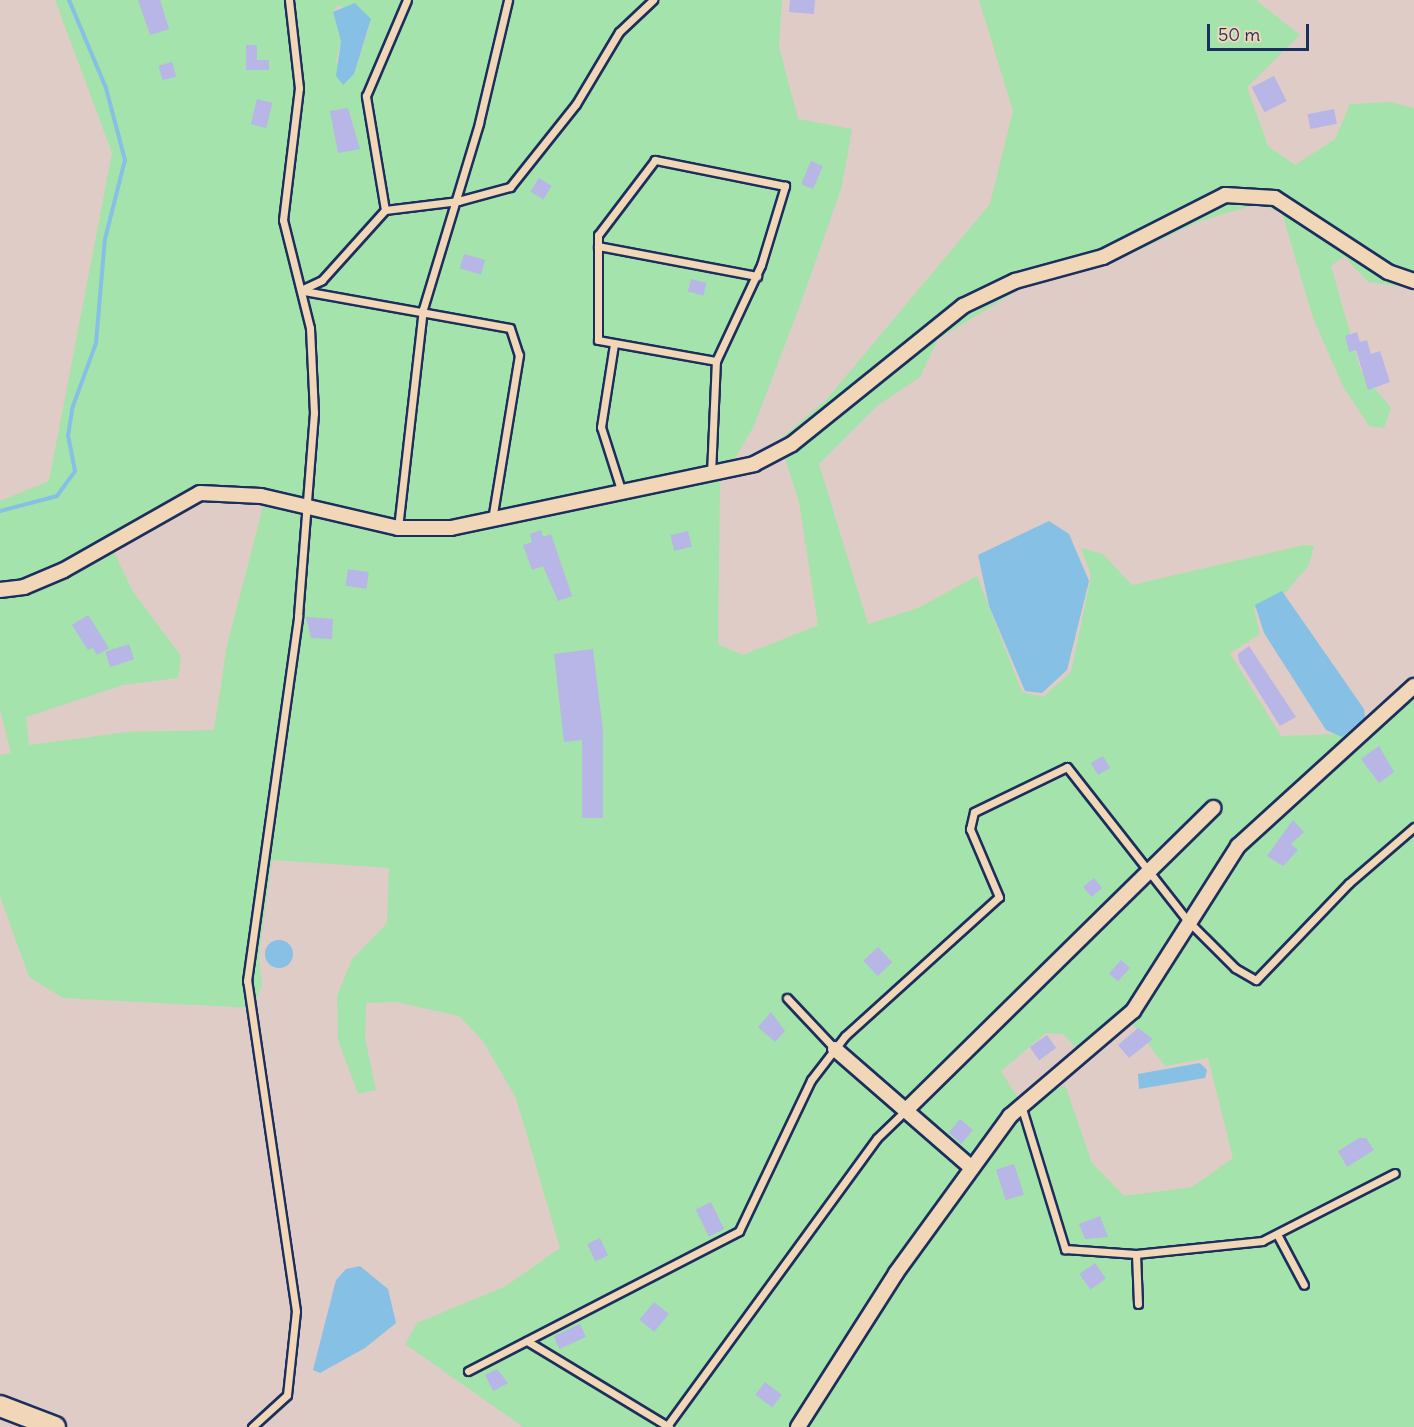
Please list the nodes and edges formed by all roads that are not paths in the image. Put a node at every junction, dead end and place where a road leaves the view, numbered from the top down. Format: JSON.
{"nodes":[{"id":1,"x":289,"y":0,"type":"edge"},
{"id":2,"x":407,"y":0,"type":"edge"},
{"id":3,"x":508,"y":0,"type":"edge"},
{"id":4,"x":653,"y":0,"type":"edge"},
{"id":5,"x":458,"y":201,"type":"junction"},
{"id":6,"x":385,"y":210,"type":"junction"},
{"id":7,"x":598,"y":246,"type":"junction"},
{"id":8,"x":757,"y":276,"type":"junction"},
{"id":9,"x":1414,"y":280,"type":"edge"},
{"id":10,"x":301,"y":290,"type":"junction"},
{"id":11,"x":423,"y":309,"type":"junction"},
{"id":12,"x":614,"y":344,"type":"junction"},
{"id":13,"x":716,"y":361,"type":"junction"},
{"id":14,"x":711,"y":475,"type":"junction"},
{"id":15,"x":622,"y":494,"type":"junction"},
{"id":16,"x":304,"y":506,"type":"junction"},
{"id":17,"x":491,"y":520,"type":"junction"},
{"id":18,"x":398,"y":528,"type":"junction"},
{"id":19,"x":0,"y":590,"type":"edge"},
{"id":20,"x":1414,"y":686,"type":"edge"},
{"id":21,"x":1213,"y":808,"type":"dead end"},
{"id":22,"x":1414,"y":827,"type":"edge"},
{"id":23,"x":1147,"y":870,"type":"junction"},
{"id":24,"x":1187,"y":920,"type":"junction"},
{"id":25,"x":787,"y":998,"type":"dead end"},
{"id":26,"x":835,"y":1049,"type":"junction"},
{"id":27,"x":1021,"y":1105,"type":"junction"},
{"id":28,"x":906,"y":1110,"type":"junction"},
{"id":29,"x":972,"y":1168,"type":"junction"},
{"id":30,"x":1395,"y":1173,"type":"dead end"},
{"id":31,"x":1278,"y":1236,"type":"junction"},
{"id":32,"x":1136,"y":1254,"type":"junction"},
{"id":33,"x":1304,"y":1285,"type":"dead end"},
{"id":34,"x":1138,"y":1304,"type":"dead end"},
{"id":35,"x":527,"y":1341,"type":"junction"},
{"id":36,"x":468,"y":1371,"type":"dead end"},
{"id":37,"x":0,"y":1406,"type":"edge"},
{"id":38,"x":668,"y":1426,"type":"edge"},
{"id":39,"x":55,"y":1427,"type":"edge"},
{"id":40,"x":252,"y":1427,"type":"edge"},
{"id":41,"x":798,"y":1427,"type":"edge"}],
"edges":[{"from":1,"to":10,"type":"lane"},
{"from":2,"to":6,"type":"lane"},
{"from":3,"to":5,"type":"lane"},
{"from":4,"to":5,"type":"lane"},
{"from":5,"to":6,"type":"lane"},
{"from":5,"to":11,"type":"lane"},
{"from":6,"to":10,"type":"lane"},
{"from":7,"to":8,"type":"lane"},
{"from":7,"to":8,"type":"lane"},
{"from":7,"to":12,"type":"lane"},
{"from":8,"to":13,"type":"lane"},
{"from":9,"to":14,"type":"street"},
{"from":10,"to":11,"type":"lane"},
{"from":10,"to":16,"type":"lane"},
{"from":11,"to":17,"type":"lane"},
{"from":11,"to":18,"type":"lane"},
{"from":12,"to":13,"type":"lane"},
{"from":12,"to":15,"type":"lane"},
{"from":13,"to":14,"type":"lane"},
{"from":14,"to":15,"type":"street"},
{"from":15,"to":17,"type":"street"},
{"from":16,"to":18,"type":"street"},
{"from":16,"to":19,"type":"street"},
{"from":16,"to":40,"type":"lane"},
{"from":17,"to":18,"type":"street"},
{"from":20,"to":24,"type":"street"},
{"from":21,"to":23,"type":"street"},
{"from":22,"to":24,"type":"lane"},
{"from":23,"to":24,"type":"lane"},
{"from":23,"to":26,"type":"lane"},
{"from":23,"to":28,"type":"street"},
{"from":24,"to":27,"type":"street"},
{"from":25,"to":26,"type":"lane"},
{"from":26,"to":28,"type":"street"},
{"from":26,"to":35,"type":"lane"},
{"from":27,"to":29,"type":"street"},
{"from":27,"to":32,"type":"lane"},
{"from":28,"to":29,"type":"street"},
{"from":28,"to":38,"type":"lane"},
{"from":29,"to":41,"type":"street"},
{"from":30,"to":31,"type":"lane"},
{"from":31,"to":32,"type":"lane"},
{"from":31,"to":33,"type":"lane"},
{"from":32,"to":34,"type":"lane"},
{"from":35,"to":36,"type":"lane"},
{"from":35,"to":38,"type":"lane"},
{"from":37,"to":39,"type":"main road"}]}
